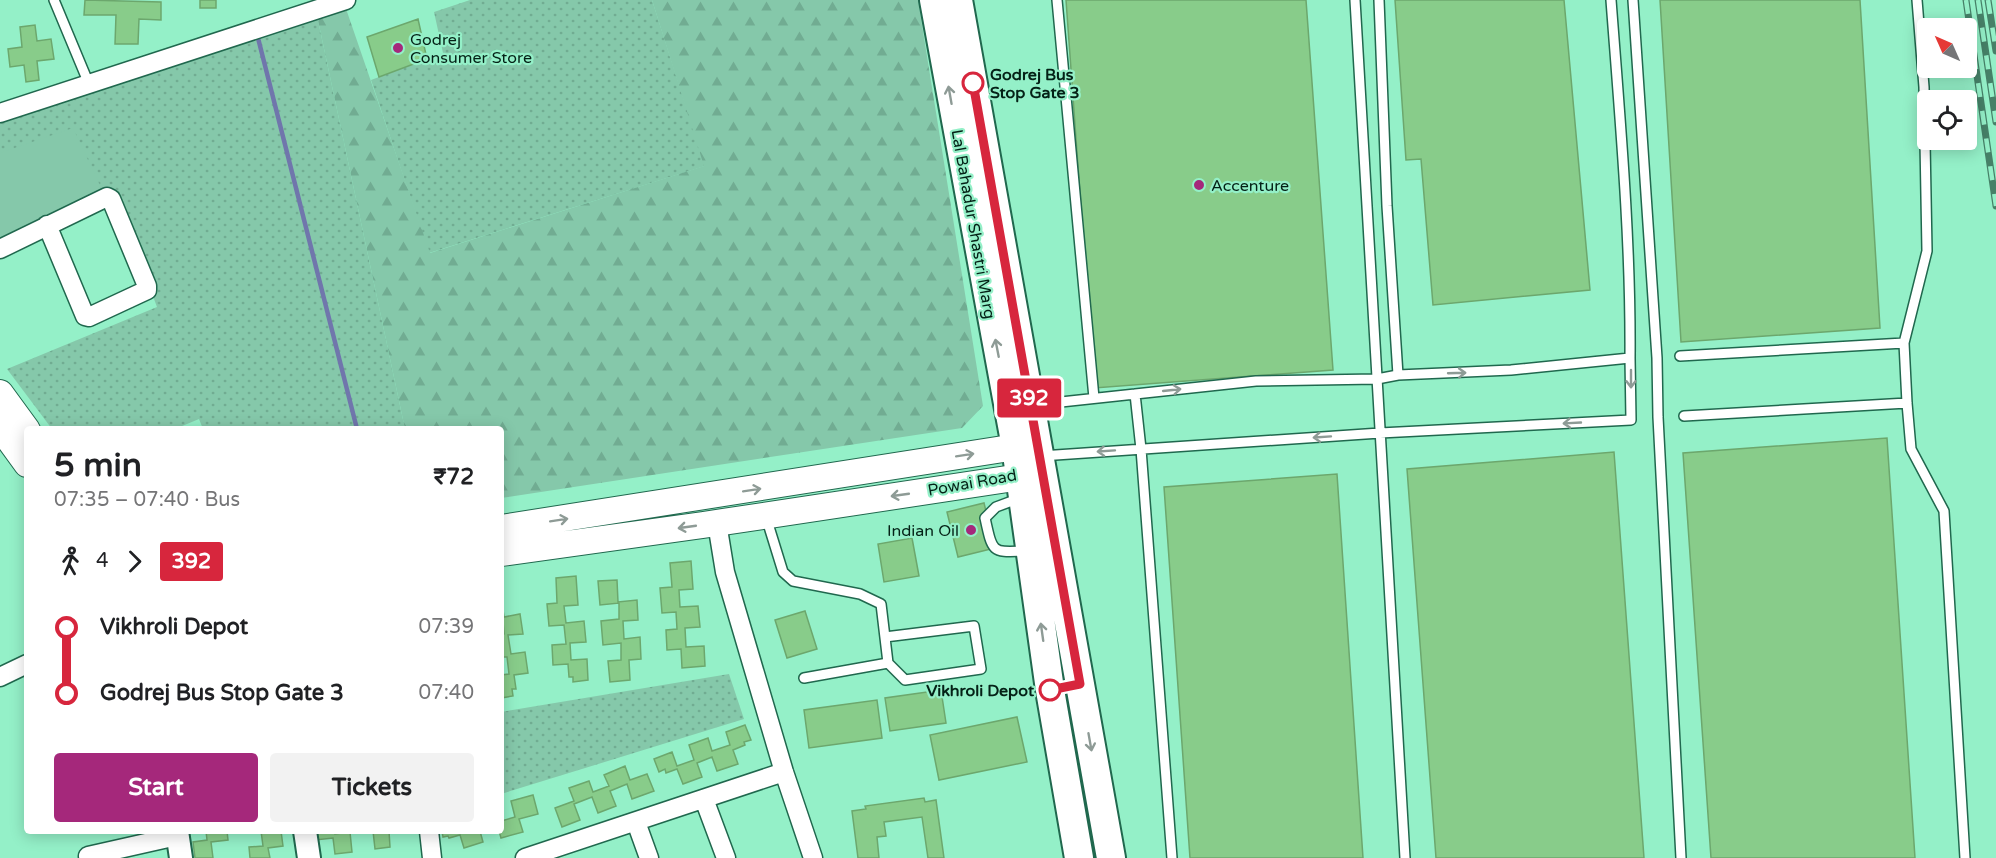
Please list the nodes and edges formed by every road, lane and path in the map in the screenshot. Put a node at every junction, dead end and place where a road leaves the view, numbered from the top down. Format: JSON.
{"nodes":[{"id":1,"x":54,"y":0,"type":"edge"},
{"id":2,"x":346,"y":0,"type":"edge"},
{"id":3,"x":934,"y":0,"type":"edge"},
{"id":4,"x":958,"y":0,"type":"edge"},
{"id":5,"x":1057,"y":0,"type":"edge"},
{"id":6,"x":1355,"y":0,"type":"edge"},
{"id":7,"x":1378,"y":0,"type":"edge"},
{"id":8,"x":1611,"y":0,"type":"edge"},
{"id":9,"x":1633,"y":0,"type":"edge"},
{"id":10,"x":1917,"y":0,"type":"edge"},
{"id":11,"x":89,"y":84,"type":"junction"},
{"id":12,"x":0,"y":113,"type":"edge"},
{"id":13,"x":47,"y":225,"type":"junction"},
{"id":14,"x":0,"y":249,"type":"edge"},
{"id":15,"x":1904,"y":343,"type":"junction"},
{"id":16,"x":1680,"y":356,"type":"dead end"},
{"id":17,"x":1630,"y":358,"type":"junction"},
{"id":18,"x":1398,"y":375,"type":"junction"},
{"id":19,"x":1377,"y":379,"type":"junction"},
{"id":20,"x":0,"y":393,"type":"edge"},
{"id":21,"x":1135,"y":394,"type":"junction"},
{"id":22,"x":1094,"y":398,"type":"junction"},
{"id":23,"x":1907,"y":403,"type":"junction"},
{"id":24,"x":1041,"y":404,"type":"junction"},
{"id":25,"x":1684,"y":416,"type":"dead end"},
{"id":26,"x":24,"y":426,"type":"edge"},
{"id":27,"x":0,"y":427,"type":"edge"},
{"id":28,"x":1380,"y":433,"type":"junction"},
{"id":29,"x":1141,"y":449,"type":"junction"},
{"id":30,"x":24,"y":460,"type":"edge"},
{"id":31,"x":1032,"y":466,"type":"junction"},
{"id":32,"x":765,"y":515,"type":"junction"},
{"id":33,"x":717,"y":523,"type":"junction"},
{"id":34,"x":504,"y":528,"type":"edge"},
{"id":35,"x":1031,"y":551,"type":"junction"},
{"id":36,"x":504,"y":553,"type":"edge"},
{"id":37,"x":885,"y":637,"type":"junction"},
{"id":38,"x":888,"y":663,"type":"junction"},
{"id":39,"x":24,"y":665,"type":"edge"},
{"id":40,"x":0,"y":677,"type":"edge"},
{"id":41,"x":804,"y":678,"type":"dead end"},
{"id":42,"x":1080,"y":684,"type":"junction"},
{"id":43,"x":1050,"y":690,"type":"junction"},
{"id":44,"x":784,"y":772,"type":"junction"},
{"id":45,"x":704,"y":799,"type":"junction"},
{"id":46,"x":636,"y":822,"type":"junction"},
{"id":47,"x":173,"y":834,"type":"edge"},
{"id":48,"x":177,"y":834,"type":"edge"},
{"id":49,"x":305,"y":834,"type":"edge"},
{"id":50,"x":429,"y":834,"type":"edge"},
{"id":51,"x":88,"y":855,"type":"dead end"},
{"id":52,"x":181,"y":858,"type":"edge"},
{"id":53,"x":309,"y":858,"type":"edge"},
{"id":54,"x":432,"y":858,"type":"edge"},
{"id":55,"x":525,"y":858,"type":"edge"},
{"id":56,"x":649,"y":858,"type":"edge"},
{"id":57,"x":726,"y":858,"type":"edge"},
{"id":58,"x":813,"y":858,"type":"edge"},
{"id":59,"x":1079,"y":858,"type":"edge"},
{"id":60,"x":1111,"y":858,"type":"edge"},
{"id":61,"x":1172,"y":858,"type":"edge"},
{"id":62,"x":1406,"y":858,"type":"edge"},
{"id":63,"x":1681,"y":858,"type":"edge"},
{"id":64,"x":1965,"y":858,"type":"edge"}],
"edges":[{"from":1,"to":11,"type":"lane"},
{"from":2,"to":11,"type":"street"},
{"from":31,"to":3,"type":"main road","name":"Lal Bahadur Shastri Marg","one_way":true},
{"from":4,"to":24,"type":"main road","name":"Lal Bahadur Shastri Marg"},
{"from":5,"to":22,"type":"lane"},
{"from":6,"to":19,"type":"lane"},
{"from":7,"to":18,"type":"lane"},
{"from":8,"to":17,"type":"lane"},
{"from":9,"to":63,"type":"lane"},
{"from":10,"to":15,"type":"lane"},
{"from":11,"to":12,"type":"street"},
{"from":13,"to":13,"type":"street"},
{"from":13,"to":14,"type":"street"},
{"from":15,"to":16,"type":"lane"},
{"from":15,"to":23,"type":"lane"},
{"from":18,"to":17,"type":"lane","one_way":true},
{"from":17,"to":28,"type":"lane","one_way":true},
{"from":18,"to":19,"type":"lane"},
{"from":21,"to":19,"type":"lane","one_way":true},
{"from":19,"to":28,"type":"lane"},
{"from":20,"to":26,"type":"main road"},
{"from":21,"to":22,"type":"lane"},
{"from":21,"to":29,"type":"lane"},
{"from":22,"to":24,"type":"lane"},
{"from":23,"to":25,"type":"lane"},
{"from":23,"to":64,"type":"lane"},
{"from":24,"to":31,"type":"main road","name":"Lal Bahadur Shastri Marg"},
{"from":27,"to":30,"type":"main road"},
{"from":28,"to":29,"type":"lane","one_way":true},
{"from":28,"to":62,"type":"lane"},
{"from":29,"to":31,"type":"lane","one_way":true},
{"from":29,"to":61,"type":"lane"},
{"from":31,"to":32,"type":"main road","name":"Powai Road","one_way":true},
{"from":34,"to":31,"type":"main road","name":"Powai Road","one_way":true},
{"from":31,"to":35,"type":"main road","name":"Lal Bahadur Shastri Marg"},
{"from":31,"to":35,"type":"lane"},
{"from":31,"to":42,"type":"main road","name":"Lal Bahadur Shastri Marg"},
{"from":32,"to":33,"type":"main road","name":"Powai Road"},
{"from":32,"to":37,"type":"lane"},
{"from":33,"to":36,"type":"main road","name":"Powai Road","one_way":true},
{"from":33,"to":44,"type":"street"},
{"from":43,"to":35,"type":"main road","name":"Lal Bahadur Shastri Marg","one_way":true},
{"from":37,"to":38,"type":"lane"},
{"from":37,"to":38,"type":"lane"},
{"from":38,"to":41,"type":"lane"},
{"from":39,"to":40,"type":"street"},
{"from":42,"to":43,"type":"main road"},
{"from":42,"to":60,"type":"main road","name":"Lal Bahadur Shastri Marg","one_way":true},
{"from":43,"to":59,"type":"main road","name":"Lal Bahadur Shastri Marg"},
{"from":44,"to":45,"type":"street"},
{"from":44,"to":58,"type":"street"},
{"from":45,"to":46,"type":"street"},
{"from":45,"to":57,"type":"street"},
{"from":46,"to":55,"type":"street"},
{"from":46,"to":56,"type":"street"},
{"from":47,"to":51,"type":"street"},
{"from":48,"to":52,"type":"street"},
{"from":49,"to":53,"type":"street"},
{"from":50,"to":54,"type":"street"}]}
